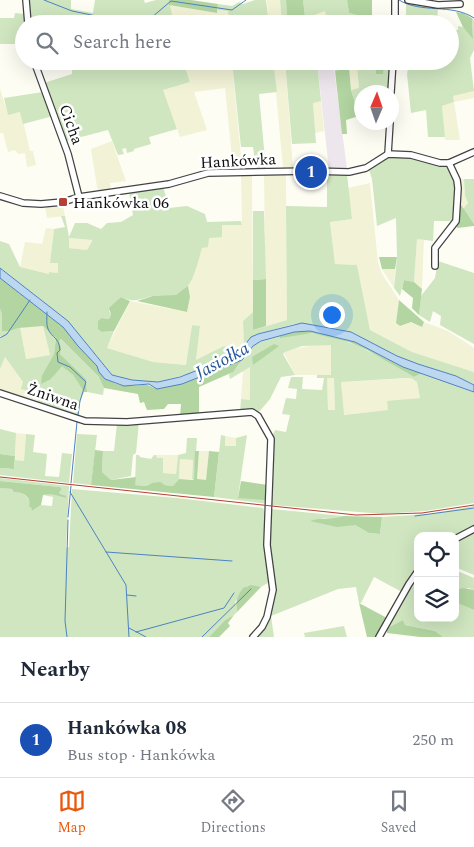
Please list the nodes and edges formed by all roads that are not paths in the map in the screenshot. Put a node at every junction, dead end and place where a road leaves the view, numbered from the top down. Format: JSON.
{"nodes":[{"id":1,"x":26,"y":0,"type":"edge"},
{"id":2,"x":395,"y":0,"type":"edge"},
{"id":3,"x":408,"y":0,"type":"edge"},
{"id":4,"x":460,"y":4,"type":"dead end"},
{"id":5,"x":27,"y":15,"type":"edge"},
{"id":6,"x":395,"y":15,"type":"edge"},
{"id":7,"x":37,"y":70,"type":"edge"},
{"id":8,"x":392,"y":70,"type":"edge"},
{"id":9,"x":391,"y":85,"type":"edge"},
{"id":10,"x":390,"y":130,"type":"edge"},
{"id":11,"x":474,"y":152,"type":"edge"},
{"id":12,"x":388,"y":154,"type":"junction"},
{"id":13,"x":449,"y":163,"type":"junction"},
{"id":14,"x":0,"y":196,"type":"edge"},
{"id":15,"x":79,"y":197,"type":"junction"},
{"id":16,"x":435,"y":266,"type":"dead end"},
{"id":17,"x":0,"y":393,"type":"edge"},
{"id":18,"x":474,"y":528,"type":"edge"},
{"id":19,"x":459,"y":537,"type":"edge"},
{"id":20,"x":414,"y":577,"type":"edge"},
{"id":21,"x":254,"y":637,"type":"edge"},
{"id":22,"x":379,"y":637,"type":"edge"}],
"edges":[{"from":1,"to":5,"type":"street"},
{"from":2,"to":6,"type":"street"},
{"from":3,"to":4,"type":"street"},
{"from":7,"to":15,"type":"street","name":"Cicha"},
{"from":8,"to":9,"type":"street"},
{"from":10,"to":12,"type":"street"},
{"from":11,"to":13,"type":"street"},
{"from":12,"to":13,"type":"street"},
{"from":12,"to":15,"type":"street","name":"Hankówka"},
{"from":13,"to":16,"type":"street"},
{"from":14,"to":15,"type":"street","name":"Hankówka"},
{"from":17,"to":21,"type":"street","name":"Żniwna"},
{"from":18,"to":19,"type":"street"},
{"from":20,"to":22,"type":"street"}]}
